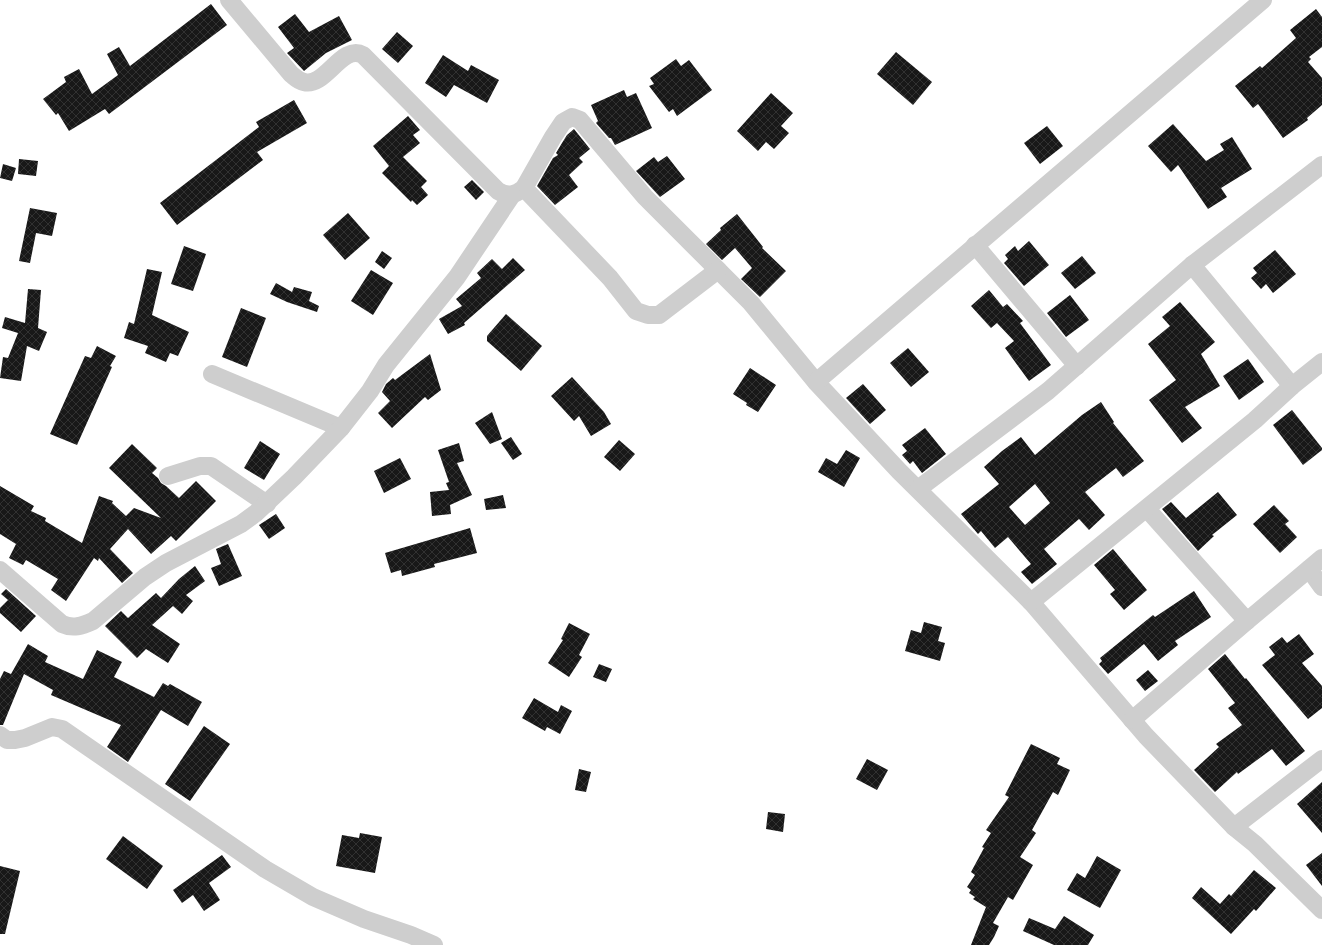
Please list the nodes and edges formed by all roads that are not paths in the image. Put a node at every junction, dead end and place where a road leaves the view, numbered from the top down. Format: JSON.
{"nodes":[{"id":1,"x":229,"y":0,"type":"edge"},
{"id":2,"x":1263,"y":0,"type":"edge"},
{"id":3,"x":1322,"y":165,"type":"edge"},
{"id":4,"x":518,"y":191,"type":"junction"},
{"id":5,"x":976,"y":245,"type":"junction"},
{"id":6,"x":1192,"y":265,"type":"junction"},
{"id":7,"x":718,"y":270,"type":"junction"},
{"id":8,"x":1322,"y":362,"type":"edge"},
{"id":9,"x":1077,"y":366,"type":"junction"},
{"id":10,"x":212,"y":374,"type":"dead end"},
{"id":11,"x":816,"y":382,"type":"junction"},
{"id":12,"x":1292,"y":386,"type":"junction"},
{"id":13,"x":341,"y":428,"type":"junction"},
{"id":14,"x":168,"y":476,"type":"dead end"},
{"id":15,"x":918,"y":489,"type":"junction"},
{"id":16,"x":267,"y":504,"type":"junction"},
{"id":17,"x":1147,"y":509,"type":"junction"},
{"id":18,"x":1315,"y":564,"type":"edge"},
{"id":19,"x":0,"y":570,"type":"edge"},
{"id":20,"x":1322,"y":587,"type":"edge"},
{"id":21,"x":1031,"y":602,"type":"junction"},
{"id":22,"x":1247,"y":621,"type":"junction"},
{"id":23,"x":1132,"y":720,"type":"junction"},
{"id":24,"x":0,"y":735,"type":"edge"},
{"id":25,"x":1322,"y":759,"type":"edge"},
{"id":26,"x":1234,"y":827,"type":"junction"},
{"id":27,"x":1322,"y":910,"type":"edge"},
{"id":28,"x":434,"y":945,"type":"edge"}],
"edges":[{"from":1,"to":4,"type":"street"},
{"from":2,"to":5,"type":"street"},
{"from":3,"to":6,"type":"street"},
{"from":4,"to":7,"type":"street"},
{"from":4,"to":7,"type":"street"},
{"from":4,"to":13,"type":"street"},
{"from":5,"to":9,"type":"street"},
{"from":5,"to":11,"type":"street"},
{"from":6,"to":9,"type":"street"},
{"from":6,"to":12,"type":"street"},
{"from":7,"to":11,"type":"street"},
{"from":8,"to":12,"type":"street"},
{"from":9,"to":15,"type":"street"},
{"from":10,"to":13,"type":"street"},
{"from":11,"to":15,"type":"street"},
{"from":12,"to":17,"type":"street"},
{"from":13,"to":16,"type":"street"},
{"from":14,"to":16,"type":"street"},
{"from":15,"to":21,"type":"street"},
{"from":16,"to":19,"type":"street"},
{"from":17,"to":21,"type":"street"},
{"from":17,"to":22,"type":"street"},
{"from":18,"to":20,"type":"street"},
{"from":18,"to":22,"type":"street"},
{"from":21,"to":23,"type":"street"},
{"from":22,"to":23,"type":"street"},
{"from":23,"to":26,"type":"street"},
{"from":24,"to":28,"type":"street"},
{"from":25,"to":26,"type":"street"},
{"from":26,"to":27,"type":"street"}]}
